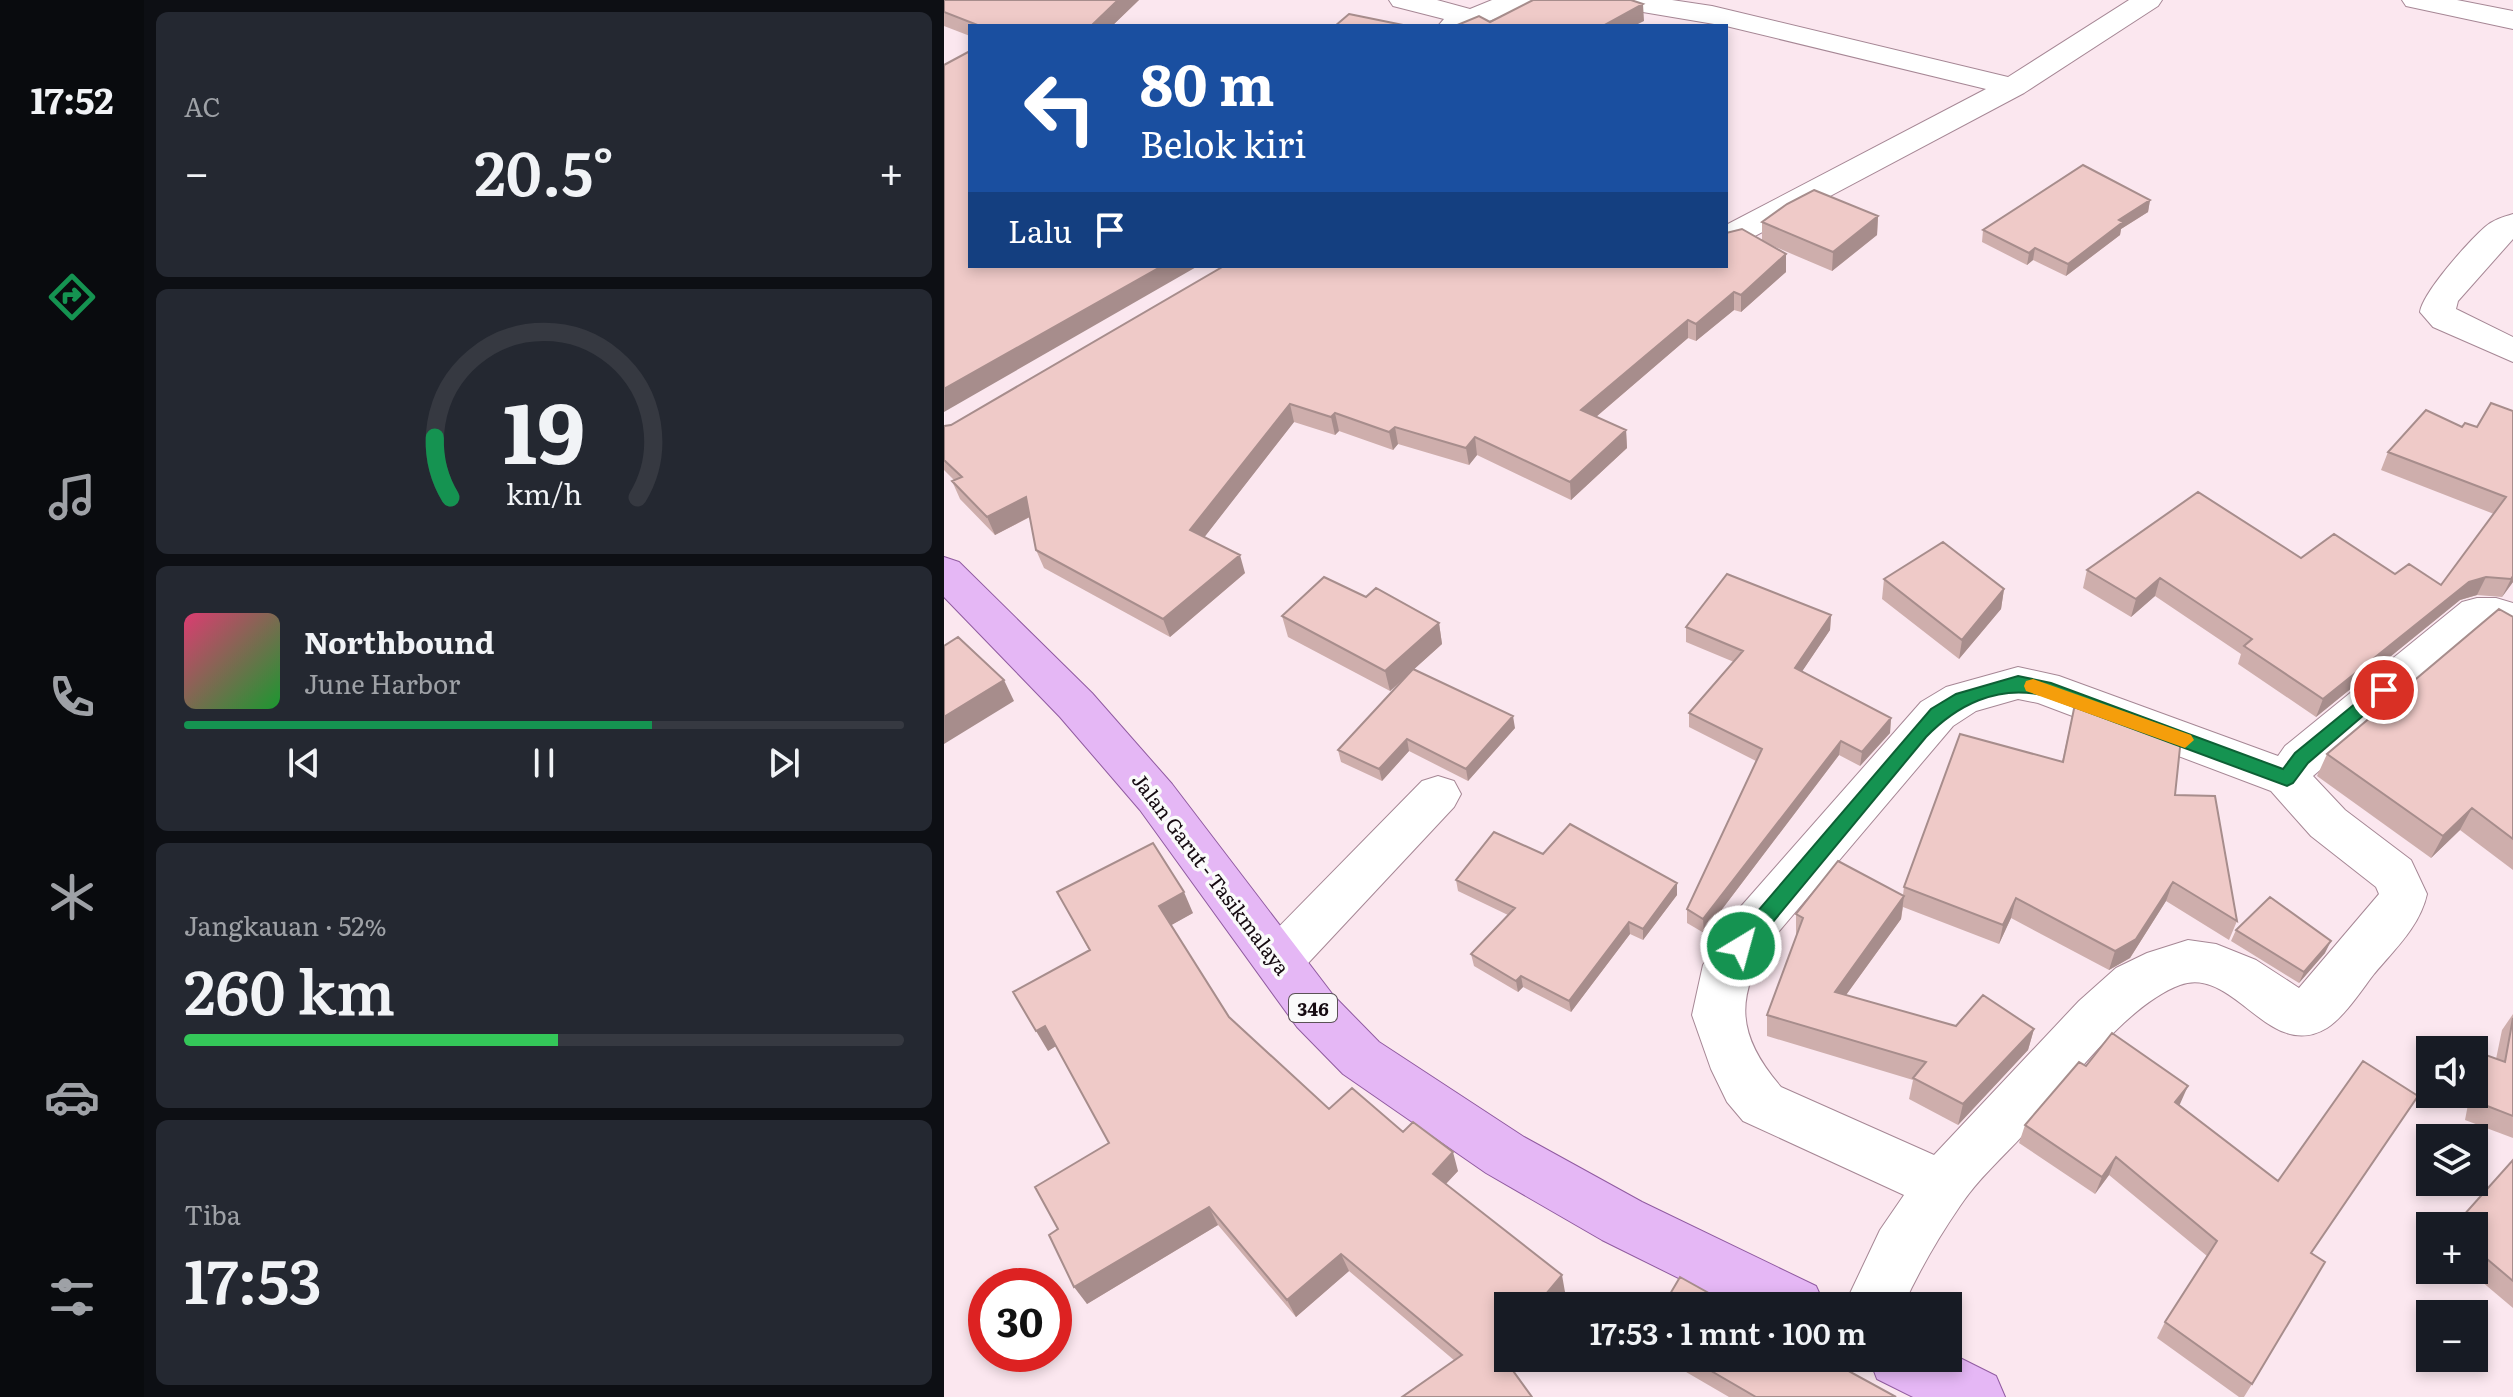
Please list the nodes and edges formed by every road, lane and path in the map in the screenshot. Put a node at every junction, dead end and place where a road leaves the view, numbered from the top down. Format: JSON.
{"nodes":[{"id":1,"x":1403,"y":0,"type":"edge"},
{"id":2,"x":1537,"y":0,"type":"edge"},
{"id":3,"x":1619,"y":0,"type":"edge"},
{"id":4,"x":2148,"y":0,"type":"edge"},
{"id":5,"x":2416,"y":0,"type":"edge"},
{"id":6,"x":2513,"y":20,"type":"edge"},
{"id":7,"x":1461,"y":22,"type":"edge"},
{"id":8,"x":2013,"y":87,"type":"junction"},
{"id":9,"x":2513,"y":224,"type":"edge"},
{"id":10,"x":1728,"y":237,"type":"edge"},
{"id":11,"x":2513,"y":351,"type":"edge"},
{"id":12,"x":944,"y":572,"type":"edge"},
{"id":13,"x":2513,"y":621,"type":"edge"},
{"id":14,"x":2287,"y":778,"type":"junction"},
{"id":15,"x":1438,"y":794,"type":"dead end"},
{"id":16,"x":1279,"y":960,"type":"junction"},
{"id":17,"x":1942,"y":1185,"type":"junction"},
{"id":18,"x":1767,"y":1292,"type":"edge"},
{"id":19,"x":1880,"y":1292,"type":"edge"},
{"id":20,"x":1926,"y":1372,"type":"edge"},
{"id":21,"x":1975,"y":1397,"type":"edge"}],
"edges":[{"from":1,"to":7,"type":"street"},
{"from":2,"to":7,"type":"street"},
{"from":3,"to":8,"type":"street"},
{"from":4,"to":8,"type":"street"},
{"from":5,"to":6,"type":"street"},
{"from":8,"to":10,"type":"street"},
{"from":9,"to":11,"type":"street"},
{"from":12,"to":16,"type":"main road","name":"Jalan Garut - Tasikmalaya","number":"346"},
{"from":13,"to":14,"type":"street"},
{"from":14,"to":17,"type":"street"},
{"from":14,"to":17,"type":"street"},
{"from":15,"to":16,"type":"street"},
{"from":16,"to":18,"type":"main road","name":"Jalan Garut - Tasikmalaya","number":"346"},
{"from":17,"to":19,"type":"street"},
{"from":20,"to":21,"type":"main road"}]}
